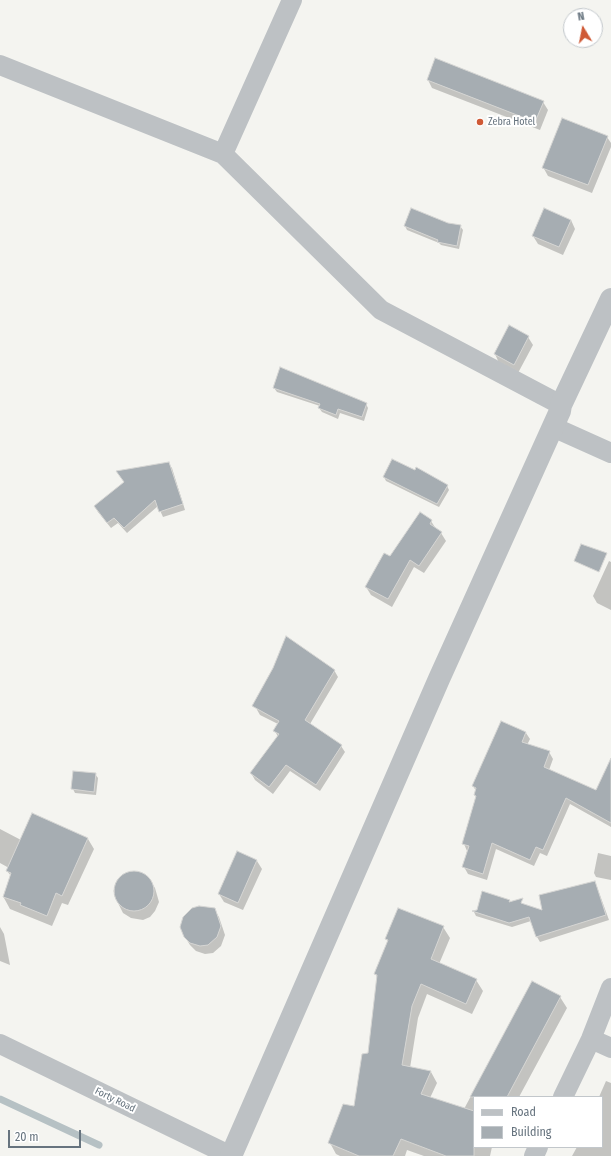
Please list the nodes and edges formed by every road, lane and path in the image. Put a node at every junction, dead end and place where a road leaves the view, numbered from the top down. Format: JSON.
{"nodes":[{"id":1,"x":292,"y":0,"type":"edge"},
{"id":2,"x":0,"y":65,"type":"edge"},
{"id":3,"x":223,"y":154,"type":"junction"},
{"id":4,"x":611,"y":299,"type":"edge"},
{"id":5,"x":561,"y":405,"type":"junction"},
{"id":6,"x":552,"y":427,"type":"junction"},
{"id":7,"x":611,"y":453,"type":"edge"},
{"id":8,"x":611,"y":988,"type":"edge"},
{"id":9,"x":591,"y":1039,"type":"junction"},
{"id":10,"x":0,"y":1044,"type":"edge"},
{"id":11,"x":611,"y":1048,"type":"edge"},
{"id":12,"x":563,"y":1096,"type":"edge"},
{"id":13,"x":231,"y":1156,"type":"edge"}],
"edges":[{"from":1,"to":3,"type":"street"},
{"from":2,"to":3,"type":"street"},
{"from":3,"to":5,"type":"street"},
{"from":4,"to":5,"type":"street"},
{"from":5,"to":6,"type":"street"},
{"from":6,"to":7,"type":"street"},
{"from":6,"to":13,"type":"street"},
{"from":8,"to":9,"type":"street"},
{"from":9,"to":11,"type":"street"},
{"from":9,"to":12,"type":"street"},
{"from":10,"to":13,"type":"street","name":"Forty Road"}]}
